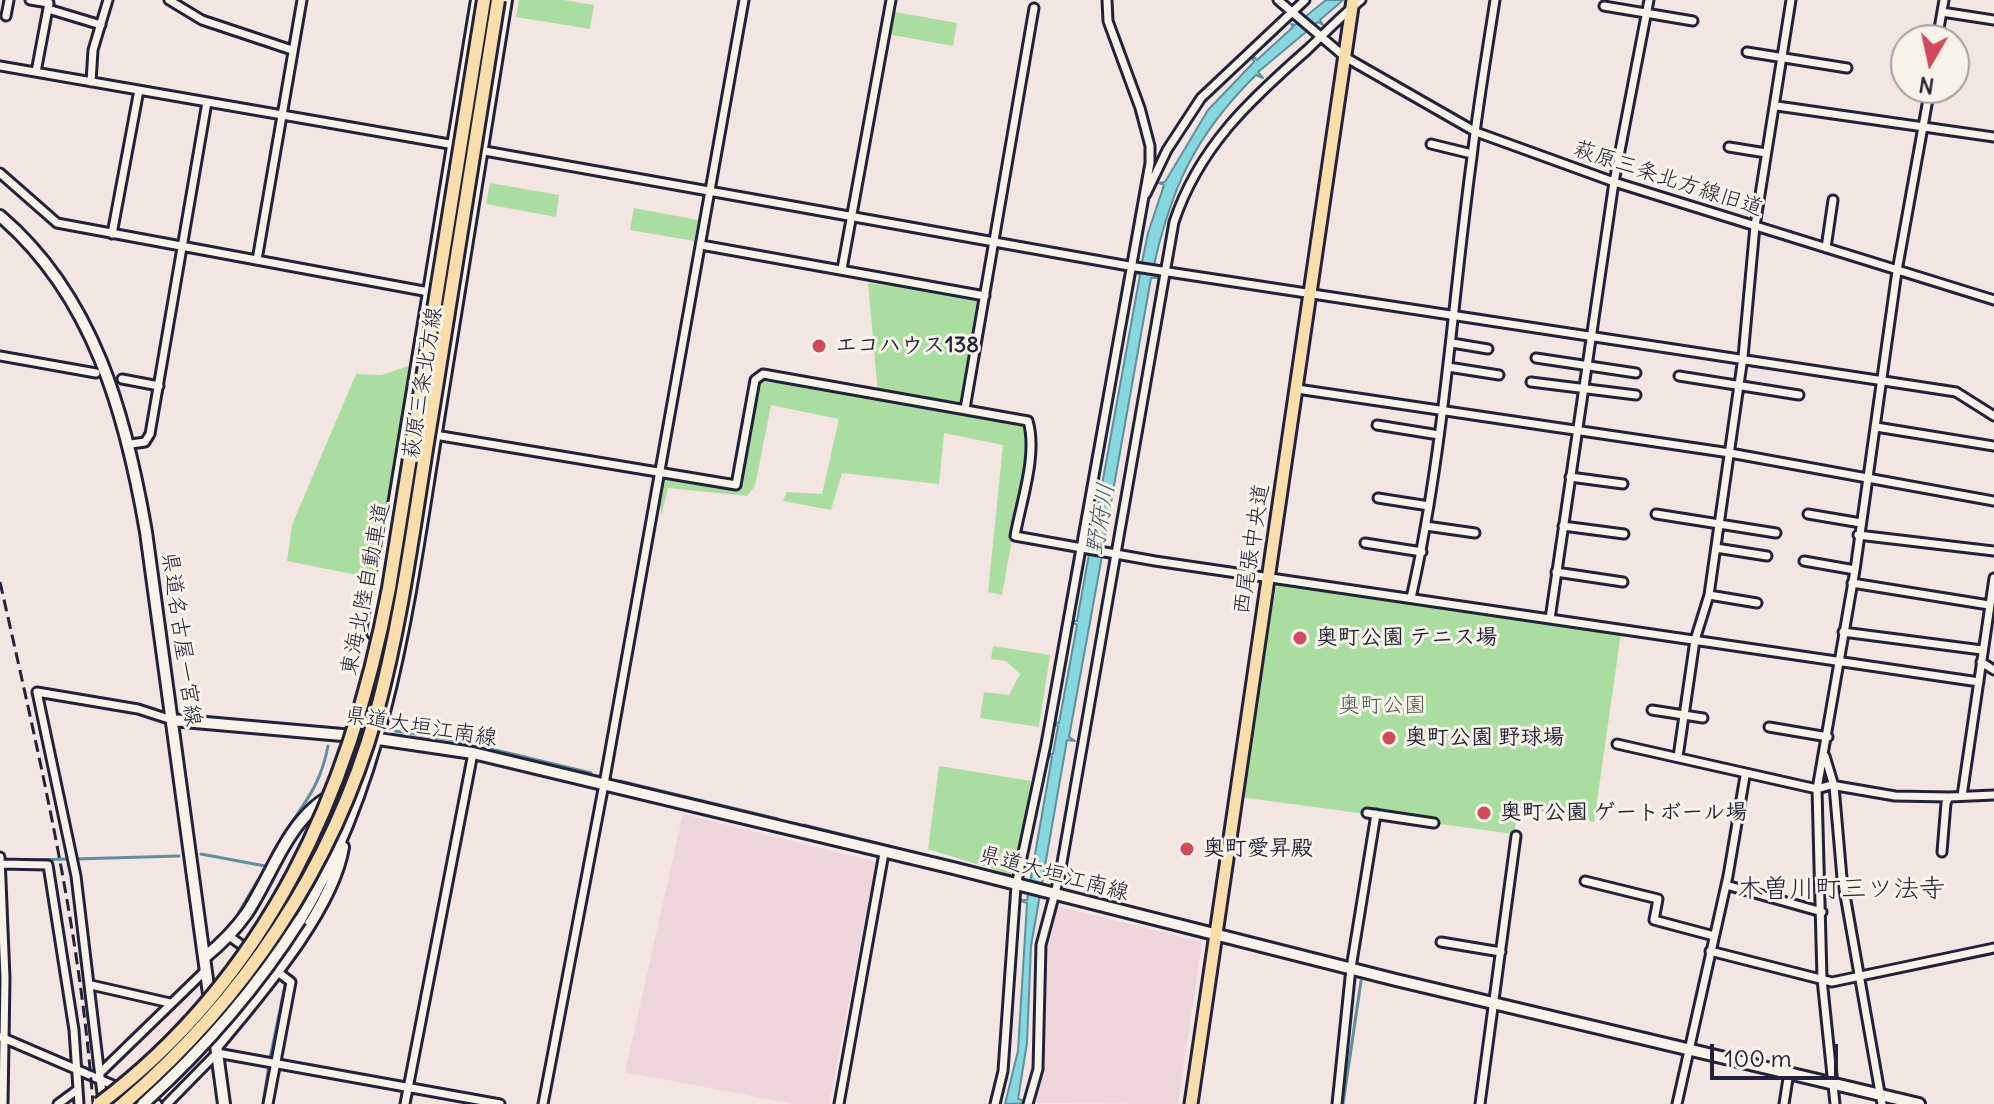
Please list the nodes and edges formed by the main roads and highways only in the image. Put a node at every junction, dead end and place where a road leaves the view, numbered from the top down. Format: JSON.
{"nodes":[{"id":1,"x":477,"y":0,"type":"edge"},
{"id":2,"x":484,"y":0,"type":"edge"},
{"id":3,"x":498,"y":0,"type":"edge"},
{"id":4,"x":506,"y":0,"type":"edge"},
{"id":5,"x":1355,"y":2,"type":"edge"},
{"id":6,"x":0,"y":216,"type":"edge"},
{"id":7,"x":172,"y":720,"type":"junction"},
{"id":8,"x":370,"y":738,"type":"junction"},
{"id":9,"x":361,"y":786,"type":"junction"},
{"id":10,"x":346,"y":827,"type":"junction"},
{"id":11,"x":1214,"y":935,"type":"junction"},
{"id":12,"x":205,"y":957,"type":"junction"},
{"id":13,"x":217,"y":1049,"type":"junction"},
{"id":14,"x":1882,"y":1099,"type":"edge"},
{"id":15,"x":101,"y":1104,"type":"edge"},
{"id":16,"x":123,"y":1104,"type":"edge"},
{"id":17,"x":143,"y":1104,"type":"edge"},
{"id":18,"x":224,"y":1104,"type":"edge"},
{"id":19,"x":1191,"y":1104,"type":"edge"},
{"id":20,"x":1919,"y":1104,"type":"edge"}],
"edges":[{"from":1,"to":8,"type":"main road","name":"萩原三条北方線"},
{"from":2,"to":15,"type":"highway","name":"東海北陸自動車道","bridge":true},
{"from":3,"to":16,"type":"highway","name":"東海北陸自動車道","bridge":true},
{"from":4,"to":8,"type":"main road","name":"萩原三条北方線"},
{"from":5,"to":11,"type":"main road","name":"西尾張中央道"},
{"from":6,"to":7,"type":"main road","name":"県道名古屋一宮線"},
{"from":7,"to":8,"type":"main road","name":"県道大垣江南線"},
{"from":7,"to":12,"type":"main road","name":"県道名古屋一宮線"},
{"from":8,"to":9,"type":"main road","name":"萩原三条北方線"},
{"from":8,"to":11,"type":"main road","name":"県道大垣江南線"},
{"from":9,"to":10,"type":"main road","name":"萩原三条北方線"},
{"from":9,"to":12,"type":"main road"},
{"from":10,"to":13,"type":"main road"},
{"from":10,"to":17,"type":"main road","name":"萩原三条北方線","bridge":true},
{"from":11,"to":14,"type":"main road","name":"県道大垣江南線"},
{"from":11,"to":19,"type":"main road","name":"西尾張中央道"},
{"from":12,"to":13,"type":"main road","name":"県道名古屋一宮線"},
{"from":13,"to":18,"type":"main road","name":"県道名古屋一宮線"},
{"from":14,"to":20,"type":"main road","name":"県道大垣江南線"}]}
